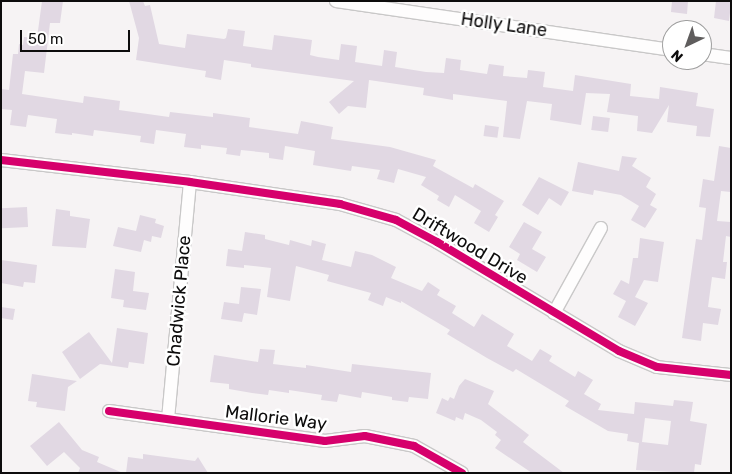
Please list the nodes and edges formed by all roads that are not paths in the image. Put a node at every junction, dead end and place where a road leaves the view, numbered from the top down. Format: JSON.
{"nodes":[{"id":1,"x":336,"y":1,"type":"edge"},
{"id":2,"x":662,"y":49,"type":"edge"},
{"id":3,"x":712,"y":55,"type":"edge"},
{"id":4,"x":731,"y":58,"type":"edge"},
{"id":5,"x":1,"y":160,"type":"edge"},
{"id":6,"x":190,"y":182,"type":"junction"},
{"id":7,"x":601,"y":228,"type":"dead end"},
{"id":8,"x":554,"y":314,"type":"junction"},
{"id":9,"x":731,"y":375,"type":"edge"},
{"id":10,"x":109,"y":411,"type":"dead end"},
{"id":11,"x":168,"y":419,"type":"junction"},
{"id":12,"x":462,"y":473,"type":"edge"}],
"edges":[{"from":1,"to":2,"type":"street","name":"Holly Lane"},
{"from":3,"to":4,"type":"street"},
{"from":5,"to":6,"type":"street","name":"Driftwood Drive"},
{"from":6,"to":8,"type":"street","name":"Driftwood Drive"},
{"from":6,"to":11,"type":"street","name":"Chadwick Place"},
{"from":7,"to":8,"type":"street"},
{"from":8,"to":9,"type":"street","name":"Driftwood Drive"},
{"from":10,"to":11,"type":"street","name":"Mallorie Way"},
{"from":11,"to":12,"type":"street","name":"Mallorie Way"}]}
